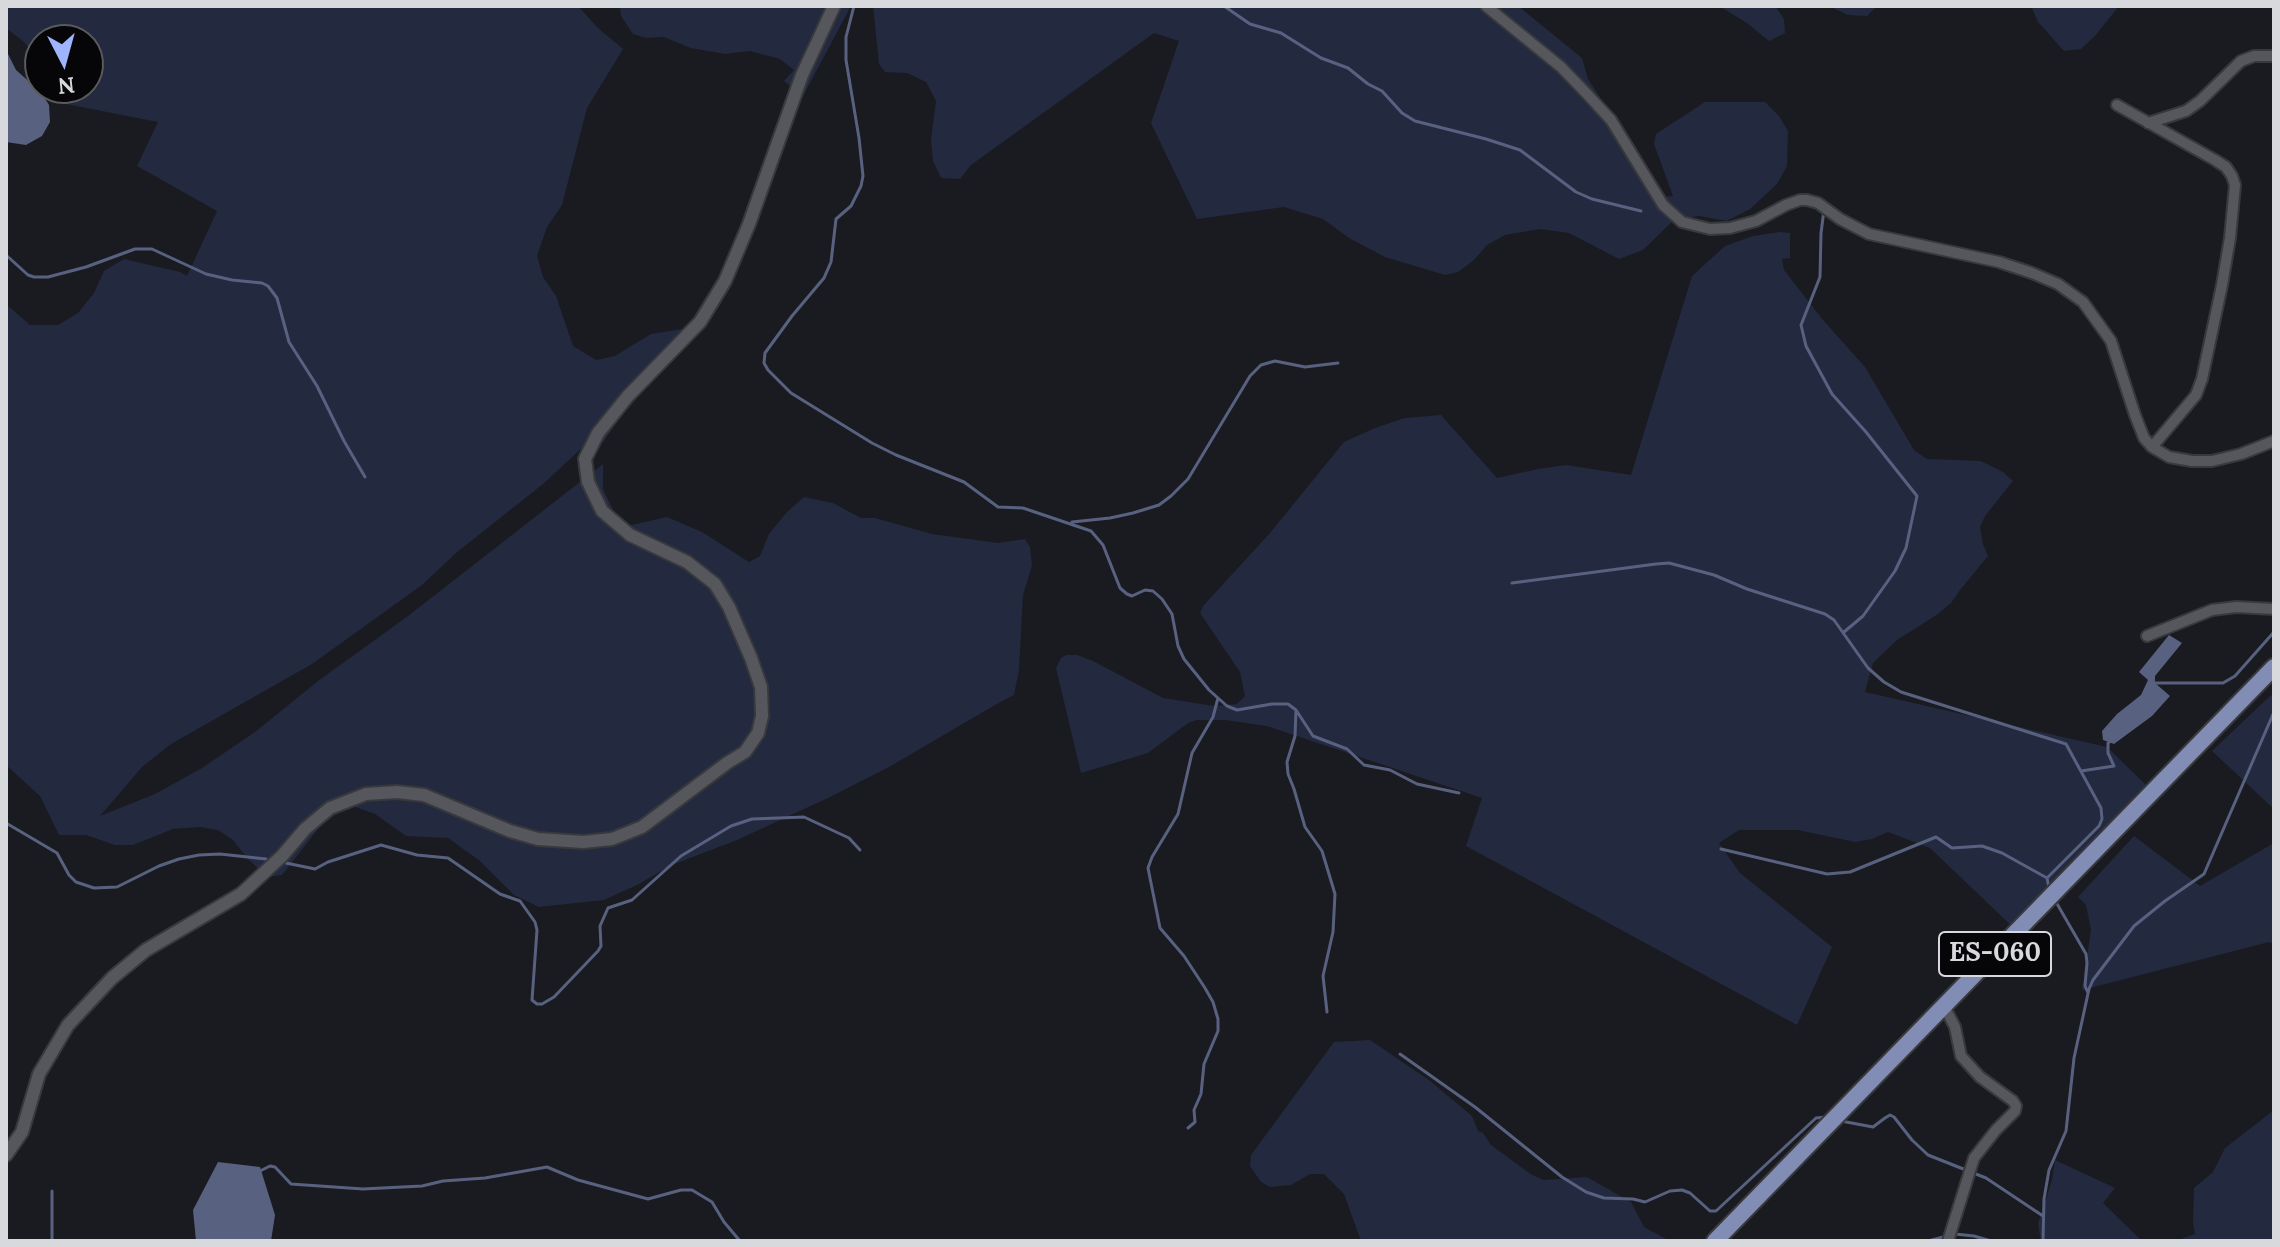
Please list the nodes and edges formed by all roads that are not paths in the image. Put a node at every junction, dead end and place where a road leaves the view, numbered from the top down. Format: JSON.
{"nodes":[{"id":1,"x":834,"y":6,"type":"edge"},
{"id":2,"x":1486,"y":6,"type":"edge"},
{"id":3,"x":2274,"y":56,"type":"edge"},
{"id":4,"x":2117,"y":105,"type":"dead end"},
{"id":5,"x":2148,"y":123,"type":"junction"},
{"id":6,"x":2274,"y":441,"type":"edge"},
{"id":7,"x":2152,"y":447,"type":"junction"},
{"id":8,"x":2274,"y":609,"type":"edge"},
{"id":9,"x":2147,"y":636,"type":"dead end"},
{"id":10,"x":2274,"y":667,"type":"edge"},
{"id":11,"x":1944,"y":1006,"type":"junction"},
{"id":12,"x":6,"y":1155,"type":"edge"},
{"id":13,"x":1715,"y":1241,"type":"edge"},
{"id":14,"x":1948,"y":1241,"type":"edge"}],
"edges":[{"from":1,"to":12,"type":"street"},
{"from":2,"to":7,"type":"street"},
{"from":3,"to":5,"type":"street"},
{"from":4,"to":5,"type":"street"},
{"from":5,"to":7,"type":"street"},
{"from":6,"to":7,"type":"street"},
{"from":8,"to":9,"type":"street"},
{"from":10,"to":11,"type":"main road","number":"ES-060"},
{"from":11,"to":13,"type":"main road","number":"ES-060"},
{"from":11,"to":14,"type":"street"}]}
